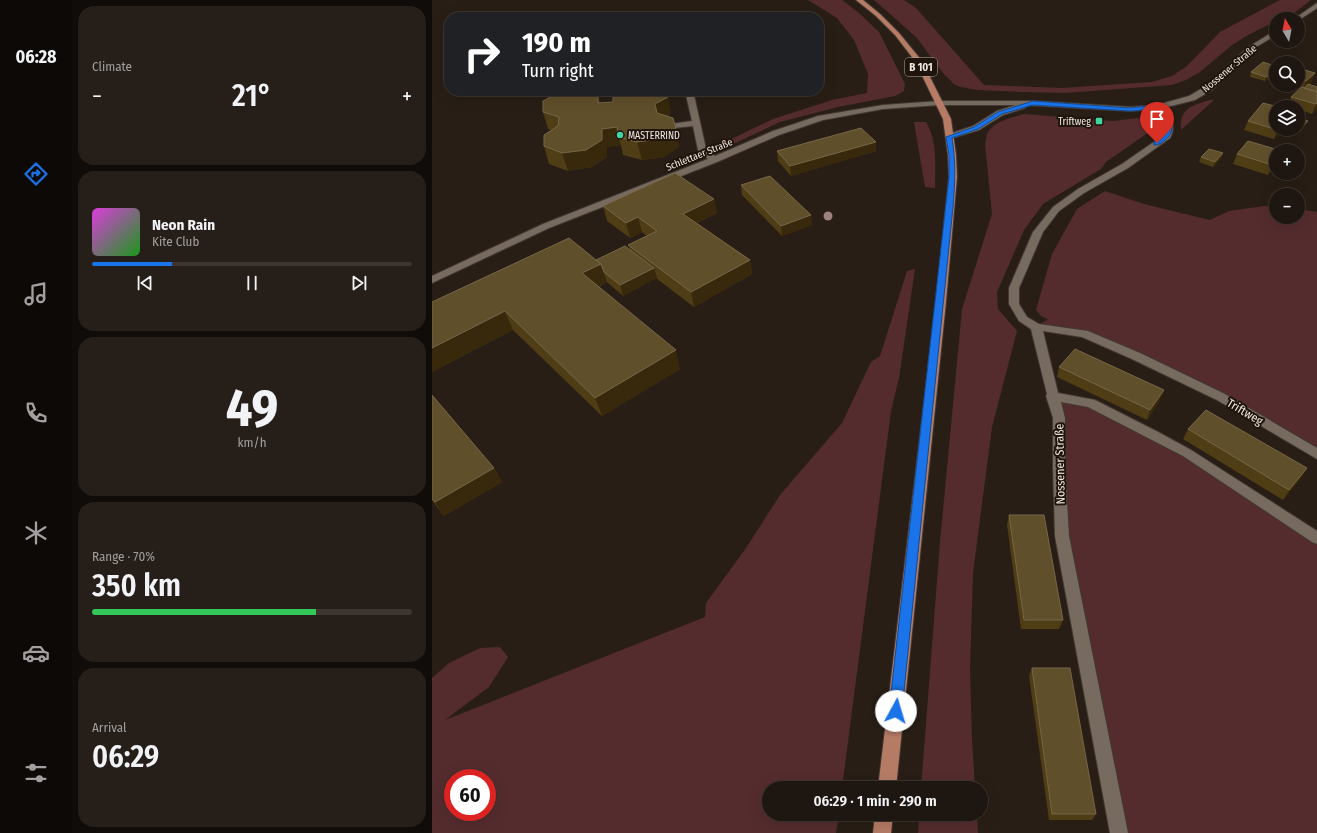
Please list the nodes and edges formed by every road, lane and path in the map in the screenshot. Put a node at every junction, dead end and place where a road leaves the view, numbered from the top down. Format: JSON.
{"nodes":[{"id":1,"x":858,"y":0,"type":"edge"},
{"id":2,"x":1317,"y":5,"type":"edge"},
{"id":3,"x":1305,"y":13,"type":"edge"},
{"id":4,"x":1269,"y":37,"type":"edge"},
{"id":5,"x":690,"y":96,"type":"edge"},
{"id":6,"x":940,"y":103,"type":"junction"},
{"id":7,"x":1033,"y":103,"type":"junction"},
{"id":8,"x":1157,"y":107,"type":"junction"},
{"id":9,"x":696,"y":123,"type":"junction"},
{"id":10,"x":664,"y":127,"type":"edge"},
{"id":11,"x":949,"y":137,"type":"junction"},
{"id":12,"x":714,"y":160,"type":"junction"},
{"id":13,"x":432,"y":280,"type":"edge"},
{"id":14,"x":1036,"y":327,"type":"junction"},
{"id":15,"x":1052,"y":396,"type":"junction"},
{"id":16,"x":1317,"y":454,"type":"edge"},
{"id":17,"x":1317,"y":538,"type":"edge"},
{"id":18,"x":888,"y":781,"type":"edge"},
{"id":19,"x":883,"y":821,"type":"edge"},
{"id":20,"x":882,"y":833,"type":"edge"},
{"id":21,"x":1119,"y":833,"type":"edge"}],
"edges":[{"from":1,"to":6,"type":"main road","number":"B 101"},
{"from":2,"to":3,"type":"street"},
{"from":4,"to":8,"type":"street","name":"Nossener Straße"},
{"from":5,"to":9,"type":"street"},
{"from":6,"to":7,"type":"street","name":"Schlettaer Straße"},
{"from":6,"to":11,"type":"main road","number":"B 101"},
{"from":6,"to":12,"type":"street","name":"Schlettaer Straße"},
{"from":7,"to":8,"type":"street","name":"Nossener Straße"},
{"from":7,"to":11,"type":"street"},
{"from":8,"to":14,"type":"street"},
{"from":9,"to":10,"type":"street"},
{"from":9,"to":12,"type":"street"},
{"from":11,"to":18,"type":"main road","number":"B 101"},
{"from":12,"to":13,"type":"street","name":"Schlettaer Straße"},
{"from":14,"to":15,"type":"street","name":"Nossener Straße"},
{"from":14,"to":16,"type":"street","name":"Triftweg"},
{"from":15,"to":17,"type":"street"},
{"from":15,"to":21,"type":"street","name":"Nossener Straße"},
{"from":19,"to":20,"type":"main road"}]}
